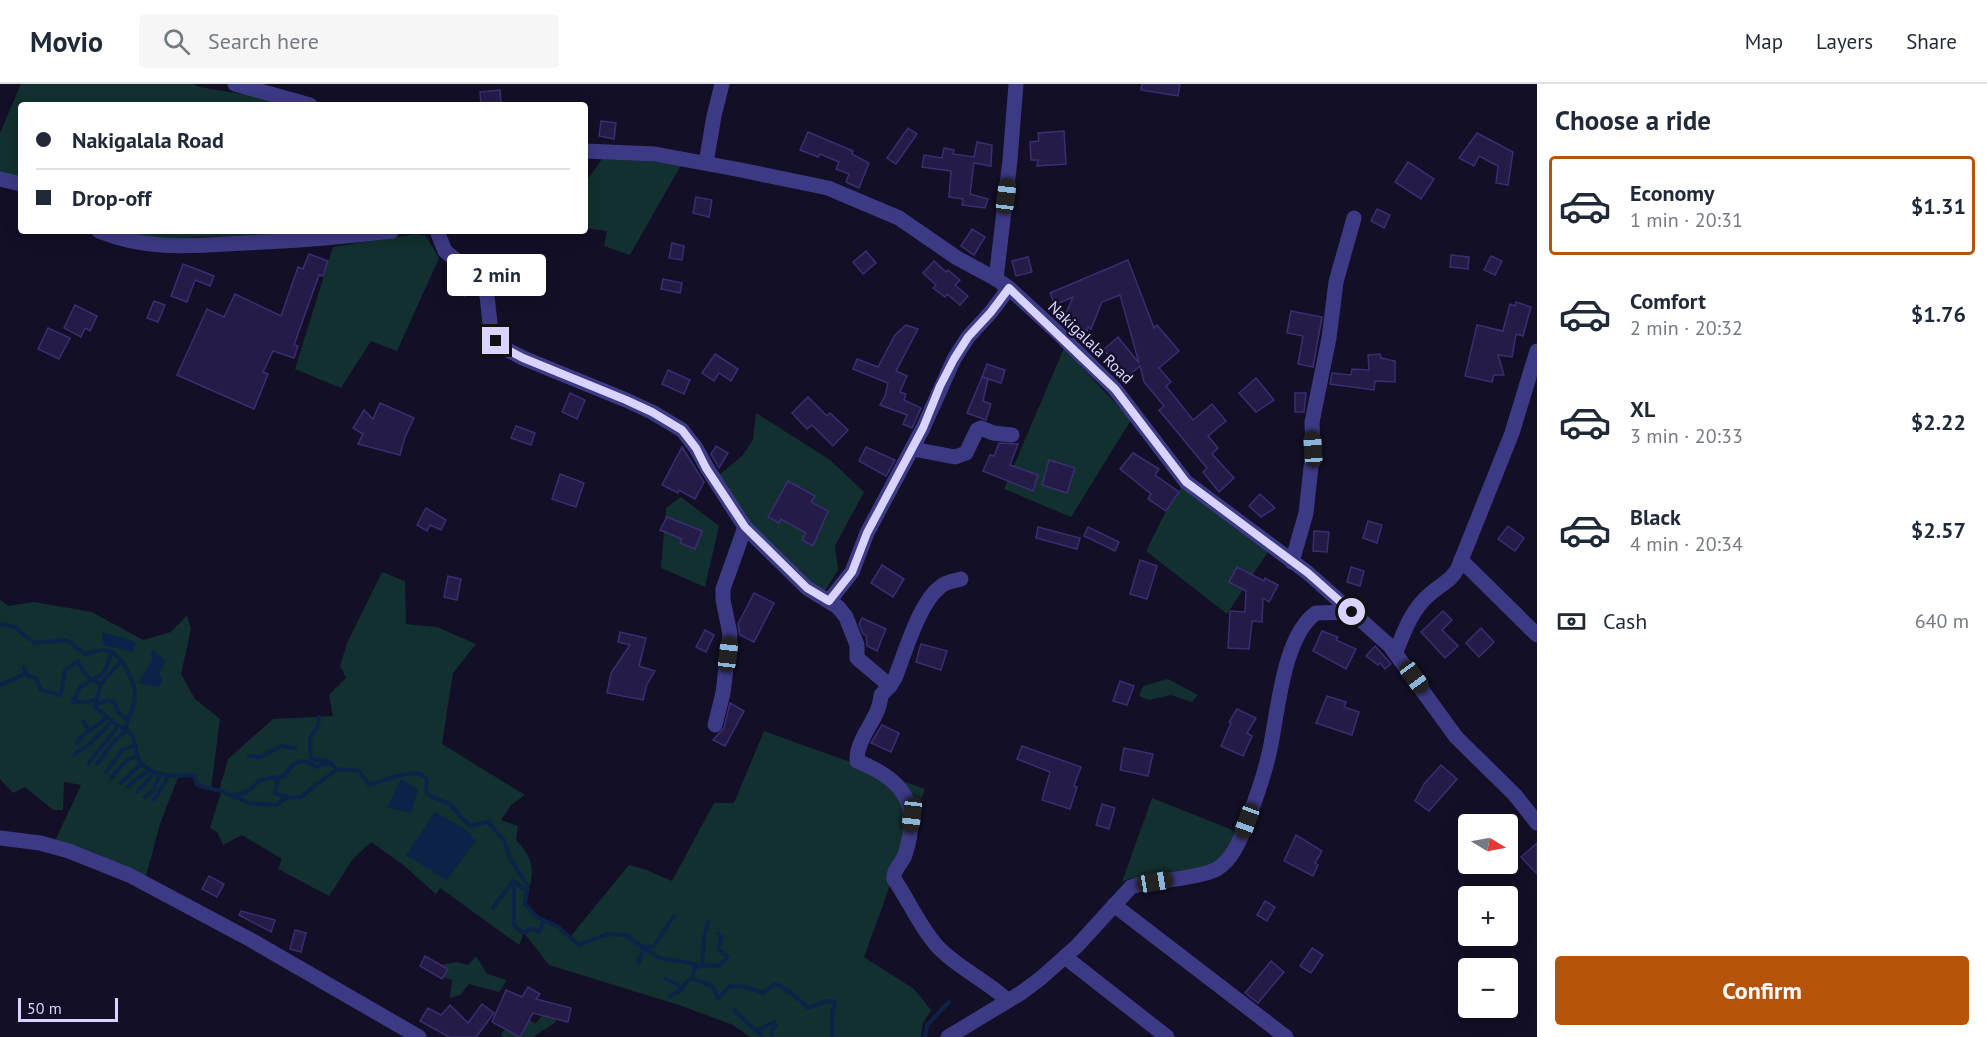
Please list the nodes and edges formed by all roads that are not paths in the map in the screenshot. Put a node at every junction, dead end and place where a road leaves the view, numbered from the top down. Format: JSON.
{"nodes":[{"id":1,"x":235,"y":84,"type":"edge"},
{"id":2,"x":722,"y":84,"type":"edge"},
{"id":3,"x":1016,"y":84,"type":"edge"},
{"id":4,"x":299,"y":102,"type":"edge"},
{"id":5,"x":588,"y":151,"type":"edge"},
{"id":6,"x":706,"y":164,"type":"junction"},
{"id":7,"x":0,"y":179,"type":"edge"},
{"id":8,"x":18,"y":183,"type":"edge"},
{"id":9,"x":1354,"y":218,"type":"dead end"},
{"id":10,"x":108,"y":234,"type":"edge"},
{"id":11,"x":361,"y":234,"type":"edge"},
{"id":12,"x":438,"y":234,"type":"edge"},
{"id":13,"x":996,"y":279,"type":"junction"},
{"id":14,"x":1009,"y":288,"type":"junction"},
{"id":15,"x":1537,"y":351,"type":"edge"},
{"id":16,"x":1011,"y":435,"type":"dead end"},
{"id":17,"x":913,"y":448,"type":"junction"},
{"id":18,"x":745,"y":527,"type":"junction"},
{"id":19,"x":1461,"y":560,"type":"junction"},
{"id":20,"x":1292,"y":562,"type":"junction"},
{"id":21,"x":962,"y":579,"type":"dead end"},
{"id":22,"x":1320,"y":585,"type":"junction"},
{"id":23,"x":829,"y":601,"type":"junction"},
{"id":24,"x":1352,"y":612,"type":"junction"},
{"id":25,"x":1316,"y":614,"type":"junction"},
{"id":26,"x":1537,"y":635,"type":"edge"},
{"id":27,"x":1396,"y":652,"type":"junction"},
{"id":28,"x":890,"y":686,"type":"junction"},
{"id":29,"x":715,"y":725,"type":"dead end"},
{"id":30,"x":1537,"y":823,"type":"edge"},
{"id":31,"x":0,"y":838,"type":"edge"},
{"id":32,"x":1114,"y":905,"type":"junction"},
{"id":33,"x":1065,"y":957,"type":"junction"},
{"id":34,"x":1007,"y":1000,"type":"junction"},
{"id":35,"x":419,"y":1037,"type":"edge"},
{"id":36,"x":948,"y":1037,"type":"edge"},
{"id":37,"x":1167,"y":1037,"type":"edge"},
{"id":38,"x":1286,"y":1037,"type":"edge"}],
"edges":[{"from":1,"to":4,"type":"street"},
{"from":2,"to":6,"type":"street"},
{"from":3,"to":13,"type":"street"},
{"from":5,"to":6,"type":"street","name":"Nakigalala Road"},
{"from":6,"to":13,"type":"street","name":"Nakigalala Road"},
{"from":7,"to":8,"type":"street"},
{"from":9,"to":20,"type":"street"},
{"from":10,"to":11,"type":"street"},
{"from":12,"to":18,"type":"street"},
{"from":13,"to":14,"type":"street","name":"Nakigalala Road"},
{"from":14,"to":17,"type":"street"},
{"from":14,"to":20,"type":"street","name":"Nakigalala Road"},
{"from":15,"to":19,"type":"street"},
{"from":16,"to":17,"type":"street"},
{"from":17,"to":23,"type":"street"},
{"from":18,"to":23,"type":"street"},
{"from":18,"to":29,"type":"street"},
{"from":19,"to":26,"type":"street"},
{"from":19,"to":27,"type":"street"},
{"from":20,"to":22,"type":"street","name":"Nakigalala Road"},
{"from":21,"to":28,"type":"street"},
{"from":22,"to":24,"type":"street","name":"Nakigalala Road"},
{"from":22,"to":25,"type":"street"},
{"from":23,"to":28,"type":"street"},
{"from":24,"to":25,"type":"street"},
{"from":24,"to":27,"type":"street","name":"Nakigalala Road"},
{"from":25,"to":32,"type":"street"},
{"from":27,"to":30,"type":"street","name":"Nakigalala Road"},
{"from":28,"to":34,"type":"street"},
{"from":31,"to":35,"type":"street"},
{"from":32,"to":33,"type":"street"},
{"from":32,"to":38,"type":"street"},
{"from":33,"to":34,"type":"street"},
{"from":33,"to":37,"type":"street"},
{"from":34,"to":36,"type":"street"}]}
